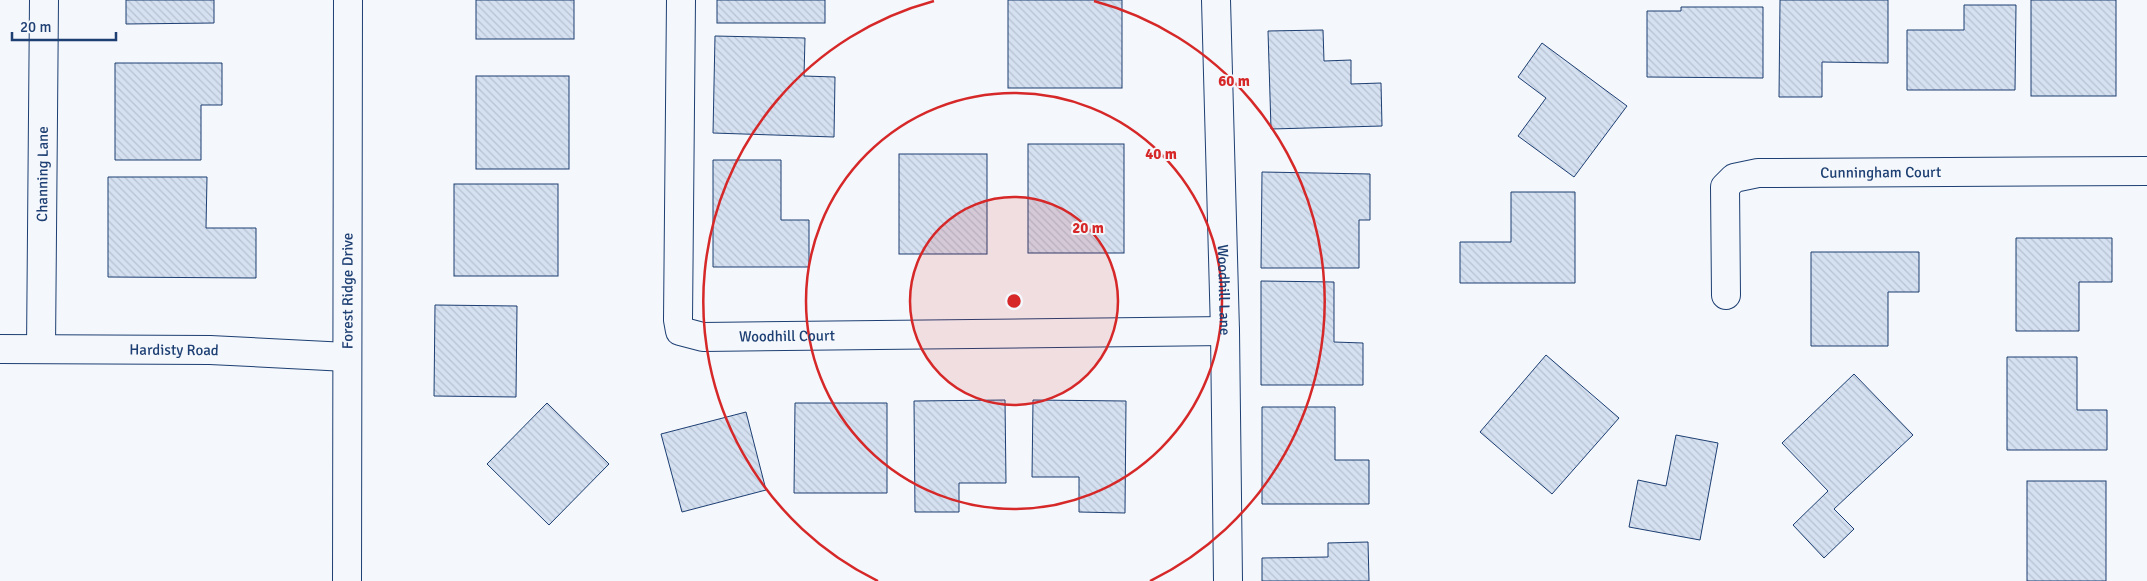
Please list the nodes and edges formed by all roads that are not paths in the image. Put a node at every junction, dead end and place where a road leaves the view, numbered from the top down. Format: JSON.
{"nodes":[{"id":1,"x":44,"y":0,"type":"edge"},
{"id":2,"x":348,"y":0,"type":"edge"},
{"id":3,"x":680,"y":0,"type":"edge"},
{"id":4,"x":1216,"y":0,"type":"edge"},
{"id":5,"x":2147,"y":171,"type":"edge"},
{"id":6,"x":1726,"y":294,"type":"dead end"},
{"id":7,"x":1225,"y":331,"type":"junction"},
{"id":8,"x":0,"y":349,"type":"edge"},
{"id":9,"x":41,"y":349,"type":"junction"},
{"id":10,"x":347,"y":357,"type":"junction"},
{"id":11,"x":347,"y":581,"type":"edge"},
{"id":12,"x":1228,"y":581,"type":"edge"}],
"edges":[{"from":1,"to":9,"type":"street","name":"Channing Lane"},
{"from":2,"to":10,"type":"street","name":"Forest Ridge Drive"},
{"from":3,"to":7,"type":"street","name":"Woodhill Court"},
{"from":4,"to":7,"type":"street","name":"Woodhill Lane"},
{"from":5,"to":6,"type":"street","name":"Cunningham Court"},
{"from":7,"to":12,"type":"street","name":"Woodhill Lane"},
{"from":8,"to":9,"type":"street","name":"Hardisty Road"},
{"from":9,"to":10,"type":"street","name":"Hardisty Road"},
{"from":10,"to":11,"type":"street","name":"Forest Ridge Drive"}]}
